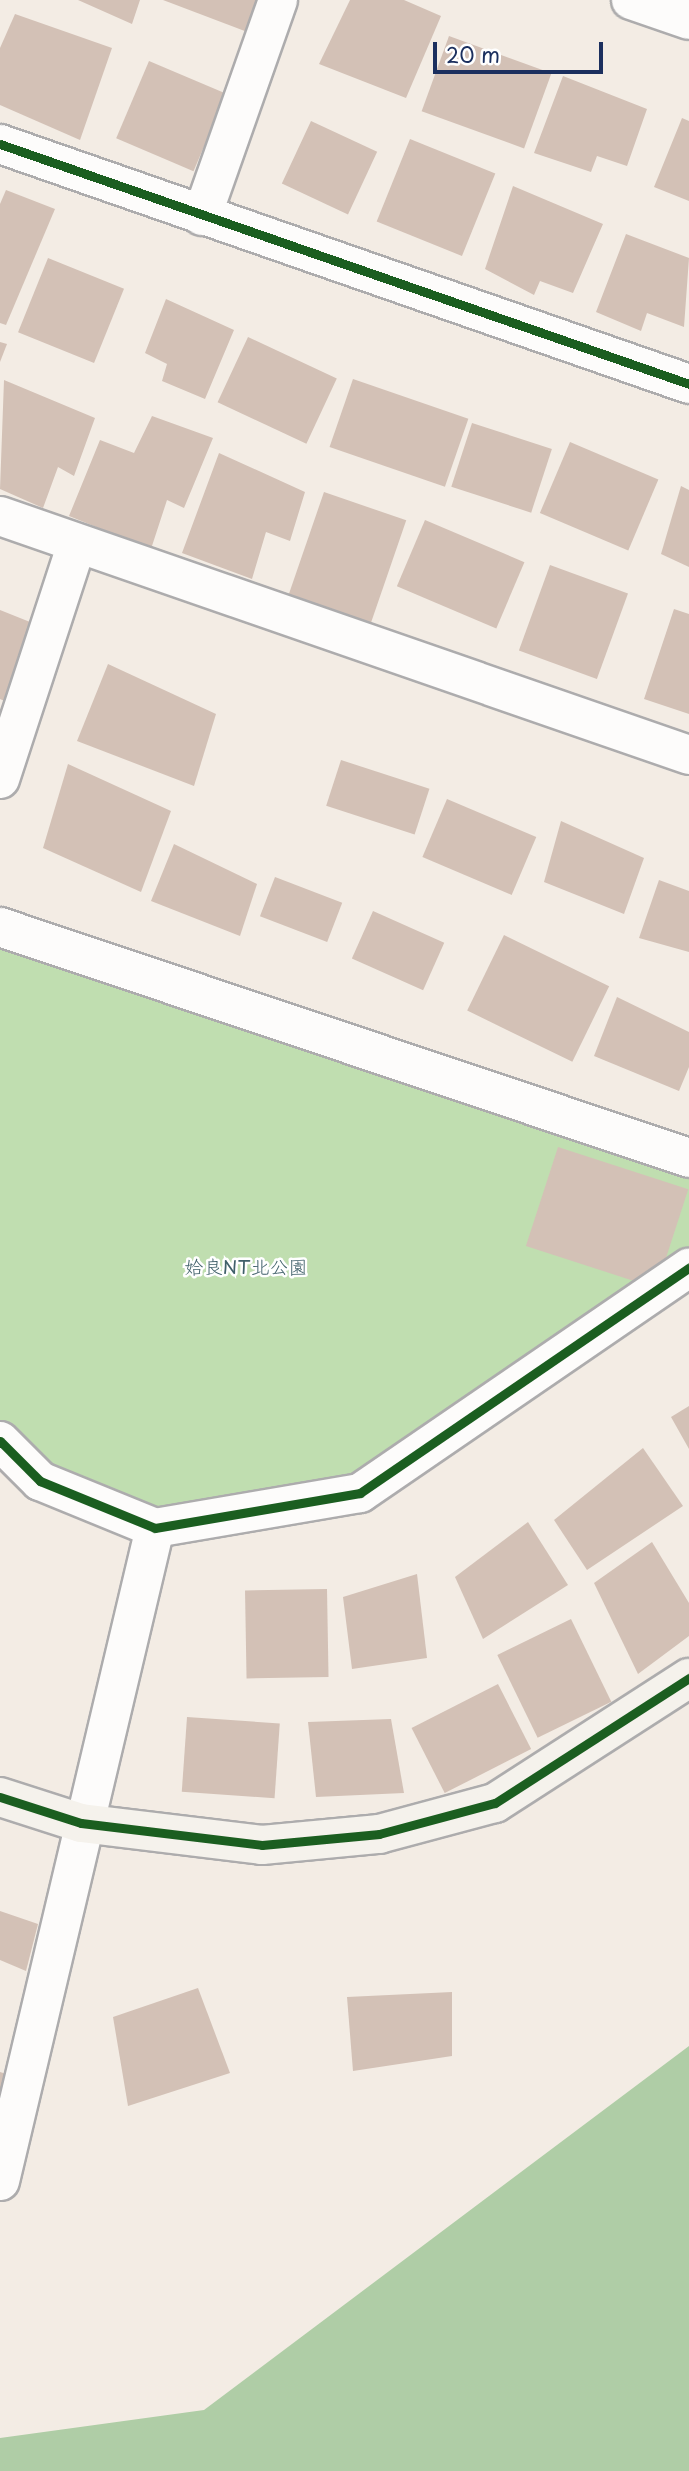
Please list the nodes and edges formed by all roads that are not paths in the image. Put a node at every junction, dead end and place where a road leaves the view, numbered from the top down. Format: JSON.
{"nodes":[{"id":1,"x":278,"y":0,"type":"edge"},
{"id":2,"x":631,"y":0,"type":"edge"},
{"id":3,"x":689,"y":20,"type":"edge"},
{"id":4,"x":0,"y":144,"type":"edge"},
{"id":5,"x":202,"y":216,"type":"junction"},
{"id":6,"x":689,"y":384,"type":"edge"},
{"id":7,"x":0,"y":516,"type":"edge"},
{"id":8,"x":77,"y":543,"type":"junction"},
{"id":9,"x":689,"y":755,"type":"edge"},
{"id":10,"x":0,"y":779,"type":"edge"},
{"id":11,"x":0,"y":927,"type":"edge"},
{"id":12,"x":689,"y":1158,"type":"edge"},
{"id":13,"x":689,"y":1268,"type":"edge"},
{"id":14,"x":0,"y":1440,"type":"edge"},
{"id":15,"x":155,"y":1528,"type":"junction"},
{"id":16,"x":689,"y":1678,"type":"edge"},
{"id":17,"x":0,"y":1797,"type":"edge"},
{"id":18,"x":81,"y":1823,"type":"junction"},
{"id":19,"x":0,"y":2181,"type":"edge"}],
"edges":[{"from":1,"to":5,"type":"street"},
{"from":2,"to":3,"type":"street"},
{"from":4,"to":5,"type":"street"},
{"from":5,"to":6,"type":"street"},
{"from":7,"to":8,"type":"street"},
{"from":8,"to":9,"type":"street"},
{"from":8,"to":10,"type":"street"},
{"from":11,"to":12,"type":"street"},
{"from":13,"to":15,"type":"street"},
{"from":14,"to":15,"type":"street"},
{"from":15,"to":18,"type":"street"},
{"from":16,"to":18,"type":"street"},
{"from":17,"to":18,"type":"street"},
{"from":18,"to":19,"type":"street"}]}
